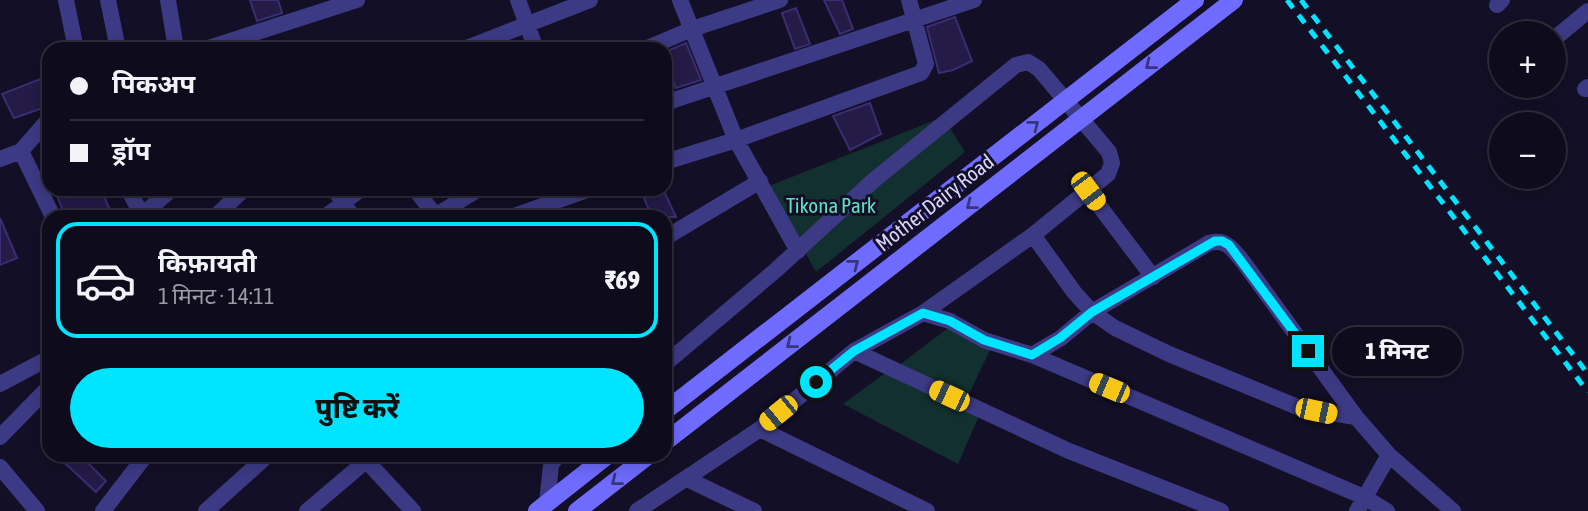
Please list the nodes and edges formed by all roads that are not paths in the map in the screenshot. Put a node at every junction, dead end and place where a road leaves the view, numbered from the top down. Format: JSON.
{"nodes":[{"id":1,"x":66,"y":0,"type":"edge"},
{"id":2,"x":108,"y":0,"type":"edge"},
{"id":3,"x":168,"y":0,"type":"edge"},
{"id":4,"x":357,"y":0,"type":"edge"},
{"id":5,"x":518,"y":0,"type":"edge"},
{"id":6,"x":590,"y":0,"type":"edge"},
{"id":7,"x":680,"y":0,"type":"edge"},
{"id":8,"x":780,"y":0,"type":"edge"},
{"id":9,"x":909,"y":0,"type":"edge"},
{"id":10,"x":974,"y":0,"type":"edge"},
{"id":11,"x":1195,"y":0,"type":"edge"},
{"id":12,"x":1234,"y":0,"type":"edge"},
{"id":13,"x":1588,"y":11,"type":"edge"},
{"id":14,"x":914,"y":20,"type":"junction"},
{"id":15,"x":526,"y":23,"type":"junction"},
{"id":16,"x":692,"y":29,"type":"junction"},
{"id":17,"x":1566,"y":29,"type":"edge"},
{"id":18,"x":75,"y":42,"type":"edge"},
{"id":19,"x":117,"y":42,"type":"edge"},
{"id":20,"x":175,"y":42,"type":"edge"},
{"id":21,"x":227,"y":42,"type":"edge"},
{"id":22,"x":481,"y":42,"type":"edge"},
{"id":23,"x":533,"y":42,"type":"edge"},
{"id":24,"x":661,"y":42,"type":"edge"},
{"id":25,"x":714,"y":86,"type":"junction"},
{"id":26,"x":672,"y":101,"type":"edge"},
{"id":27,"x":42,"y":127,"type":"edge"},
{"id":28,"x":736,"y":140,"type":"junction"},
{"id":29,"x":21,"y":150,"type":"junction"},
{"id":30,"x":0,"y":159,"type":"edge"},
{"id":31,"x":672,"y":160,"type":"edge"},
{"id":32,"x":761,"y":181,"type":"junction"},
{"id":33,"x":1088,"y":191,"type":"junction"},
{"id":34,"x":42,"y":194,"type":"edge"},
{"id":35,"x":164,"y":196,"type":"edge"},
{"id":36,"x":237,"y":196,"type":"edge"},
{"id":37,"x":467,"y":196,"type":"edge"},
{"id":38,"x":570,"y":196,"type":"edge"},
{"id":39,"x":149,"y":210,"type":"edge"},
{"id":40,"x":222,"y":210,"type":"edge"},
{"id":41,"x":444,"y":210,"type":"edge"},
{"id":42,"x":531,"y":210,"type":"edge"},
{"id":43,"x":672,"y":234,"type":"edge"},
{"id":44,"x":1033,"y":235,"type":"junction"},
{"id":45,"x":798,"y":251,"type":"junction"},
{"id":46,"x":1153,"y":276,"type":"junction"},
{"id":47,"x":1092,"y":312,"type":"junction"},
{"id":48,"x":923,"y":313,"type":"junction"},
{"id":49,"x":854,"y":351,"type":"junction"},
{"id":50,"x":1032,"y":355,"type":"junction"},
{"id":51,"x":672,"y":358,"type":"edge"},
{"id":52,"x":42,"y":362,"type":"edge"},
{"id":53,"x":0,"y":384,"type":"edge"},
{"id":54,"x":42,"y":394,"type":"edge"},
{"id":55,"x":672,"y":406,"type":"edge"},
{"id":56,"x":1356,"y":417,"type":"junction"},
{"id":57,"x":760,"y":429,"type":"junction"},
{"id":58,"x":0,"y":437,"type":"edge"},
{"id":59,"x":672,"y":437,"type":"edge"},
{"id":60,"x":1390,"y":455,"type":"junction"},
{"id":61,"x":141,"y":462,"type":"edge"},
{"id":62,"x":260,"y":462,"type":"edge"},
{"id":63,"x":361,"y":462,"type":"edge"},
{"id":64,"x":371,"y":462,"type":"edge"},
{"id":65,"x":553,"y":462,"type":"edge"},
{"id":66,"x":599,"y":462,"type":"edge"},
{"id":67,"x":640,"y":462,"type":"edge"},
{"id":68,"x":0,"y":467,"type":"edge"},
{"id":69,"x":687,"y":479,"type":"junction"},
{"id":70,"x":892,"y":495,"type":"junction"},
{"id":71,"x":1361,"y":504,"type":"edge"},
{"id":72,"x":542,"y":507,"type":"edge"},
{"id":73,"x":580,"y":509,"type":"edge"},
{"id":74,"x":37,"y":511,"type":"edge"},
{"id":75,"x":103,"y":511,"type":"edge"},
{"id":76,"x":206,"y":511,"type":"edge"},
{"id":77,"x":307,"y":511,"type":"edge"},
{"id":78,"x":413,"y":511,"type":"edge"},
{"id":79,"x":637,"y":511,"type":"edge"},
{"id":80,"x":754,"y":511,"type":"edge"},
{"id":81,"x":884,"y":511,"type":"edge"},
{"id":82,"x":927,"y":511,"type":"edge"},
{"id":83,"x":1221,"y":511,"type":"edge"},
{"id":84,"x":1387,"y":511,"type":"edge"},
{"id":85,"x":1453,"y":511,"type":"edge"}],
"edges":[{"from":1,"to":18,"type":"street"},
{"from":2,"to":19,"type":"street"},
{"from":3,"to":20,"type":"street"},
{"from":4,"to":21,"type":"street"},
{"from":5,"to":15,"type":"street"},
{"from":6,"to":15,"type":"street"},
{"from":7,"to":16,"type":"street"},
{"from":8,"to":16,"type":"street"},
{"from":9,"to":14,"type":"street"},
{"from":10,"to":14,"type":"street"},
{"from":55,"to":11,"type":"main road","name":"Mother Dairy Road","one_way":true},
{"from":12,"to":59,"type":"main road","name":"Mother Dairy Road","one_way":true},
{"from":13,"to":17,"type":"street"},
{"from":14,"to":25,"type":"street"},
{"from":14,"to":28,"type":"street"},
{"from":15,"to":22,"type":"street"},
{"from":15,"to":23,"type":"street"},
{"from":16,"to":24,"type":"street"},
{"from":16,"to":25,"type":"street"},
{"from":25,"to":26,"type":"street"},
{"from":25,"to":28,"type":"street"},
{"from":27,"to":29,"type":"street"},
{"from":28,"to":31,"type":"street"},
{"from":28,"to":32,"type":"street"},
{"from":29,"to":30,"type":"street"},
{"from":29,"to":34,"type":"street"},
{"from":32,"to":43,"type":"street"},
{"from":32,"to":45,"type":"street"},
{"from":33,"to":44,"type":"street"},
{"from":33,"to":45,"type":"street"},
{"from":33,"to":46,"type":"street"},
{"from":35,"to":39,"type":"street"},
{"from":36,"to":40,"type":"street"},
{"from":37,"to":41,"type":"street"},
{"from":38,"to":42,"type":"street"},
{"from":44,"to":47,"type":"street"},
{"from":44,"to":48,"type":"street"},
{"from":45,"to":51,"type":"street"},
{"from":46,"to":47,"type":"street"},
{"from":46,"to":56,"type":"street"},
{"from":47,"to":50,"type":"street"},
{"from":47,"to":56,"type":"street"},
{"from":48,"to":49,"type":"street"},
{"from":48,"to":50,"type":"street"},
{"from":49,"to":57,"type":"street"},
{"from":49,"to":83,"type":"street"},
{"from":50,"to":71,"type":"street"},
{"from":52,"to":53,"type":"street"},
{"from":54,"to":58,"type":"street"},
{"from":56,"to":60,"type":"street"},
{"from":57,"to":69,"type":"street"},
{"from":57,"to":70,"type":"street"},
{"from":60,"to":71,"type":"street"},
{"from":60,"to":85,"type":"street"},
{"from":61,"to":75,"type":"street"},
{"from":62,"to":76,"type":"street"},
{"from":63,"to":77,"type":"street"},
{"from":64,"to":78,"type":"street"},
{"from":65,"to":72,"type":"street"},
{"from":66,"to":72,"type":"main road"},
{"from":67,"to":73,"type":"main road","one_way":true},
{"from":68,"to":74,"type":"street"},
{"from":69,"to":79,"type":"street"},
{"from":69,"to":80,"type":"street"},
{"from":70,"to":81,"type":"street"},
{"from":70,"to":82,"type":"street"},
{"from":71,"to":84,"type":"street"}]}
